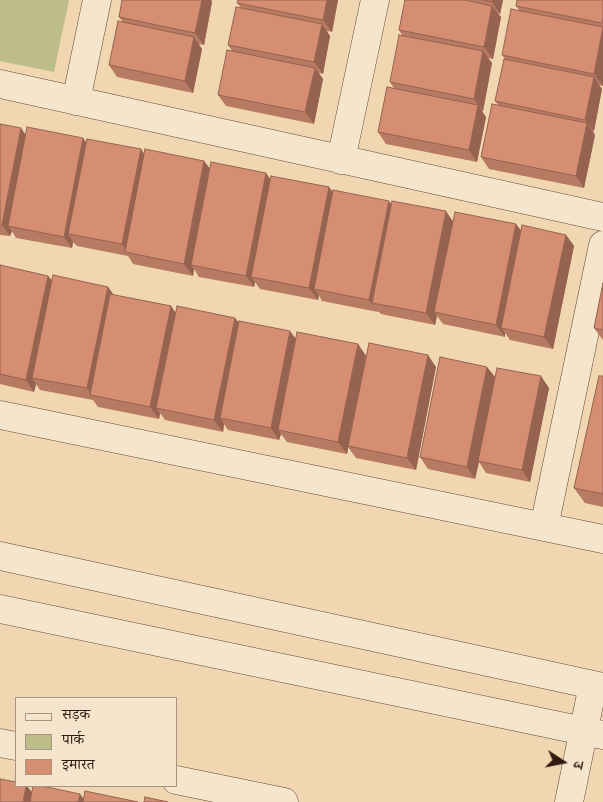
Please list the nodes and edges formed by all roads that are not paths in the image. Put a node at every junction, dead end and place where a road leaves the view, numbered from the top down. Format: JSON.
{"nodes":[{"id":1,"x":98,"y":0,"type":"edge"},
{"id":2,"x":375,"y":0,"type":"edge"},
{"id":3,"x":0,"y":84,"type":"edge"},
{"id":4,"x":76,"y":101,"type":"junction"},
{"id":5,"x":342,"y":160,"type":"junction"},
{"id":6,"x":603,"y":217,"type":"edge"},
{"id":7,"x":603,"y":245,"type":"edge"},
{"id":8,"x":0,"y":415,"type":"edge"},
{"id":9,"x":544,"y":527,"type":"junction"},
{"id":10,"x":603,"y":540,"type":"edge"},
{"id":11,"x":0,"y":556,"type":"edge"},
{"id":12,"x":0,"y":610,"type":"edge"},
{"id":13,"x":598,"y":686,"type":"edge"},
{"id":14,"x":593,"y":733,"type":"edge"},
{"id":15,"x":0,"y":743,"type":"edge"},
{"id":16,"x":15,"y":746,"type":"edge"},
{"id":17,"x":178,"y":781,"type":"edge"},
{"id":18,"x":234,"y":797,"type":"edge"},
{"id":19,"x":284,"y":802,"type":"edge"},
{"id":20,"x":569,"y":802,"type":"edge"}],
"edges":[{"from":1,"to":4,"type":"street"},
{"from":2,"to":5,"type":"street"},
{"from":3,"to":4,"type":"street"},
{"from":4,"to":5,"type":"street"},
{"from":5,"to":6,"type":"street"},
{"from":7,"to":9,"type":"street"},
{"from":8,"to":9,"type":"street"},
{"from":9,"to":10,"type":"street"},
{"from":11,"to":13,"type":"street"},
{"from":12,"to":14,"type":"street"},
{"from":13,"to":14,"type":"street"},
{"from":14,"to":20,"type":"street"},
{"from":15,"to":16,"type":"street"},
{"from":17,"to":18,"type":"street"},
{"from":18,"to":19,"type":"street"}]}
